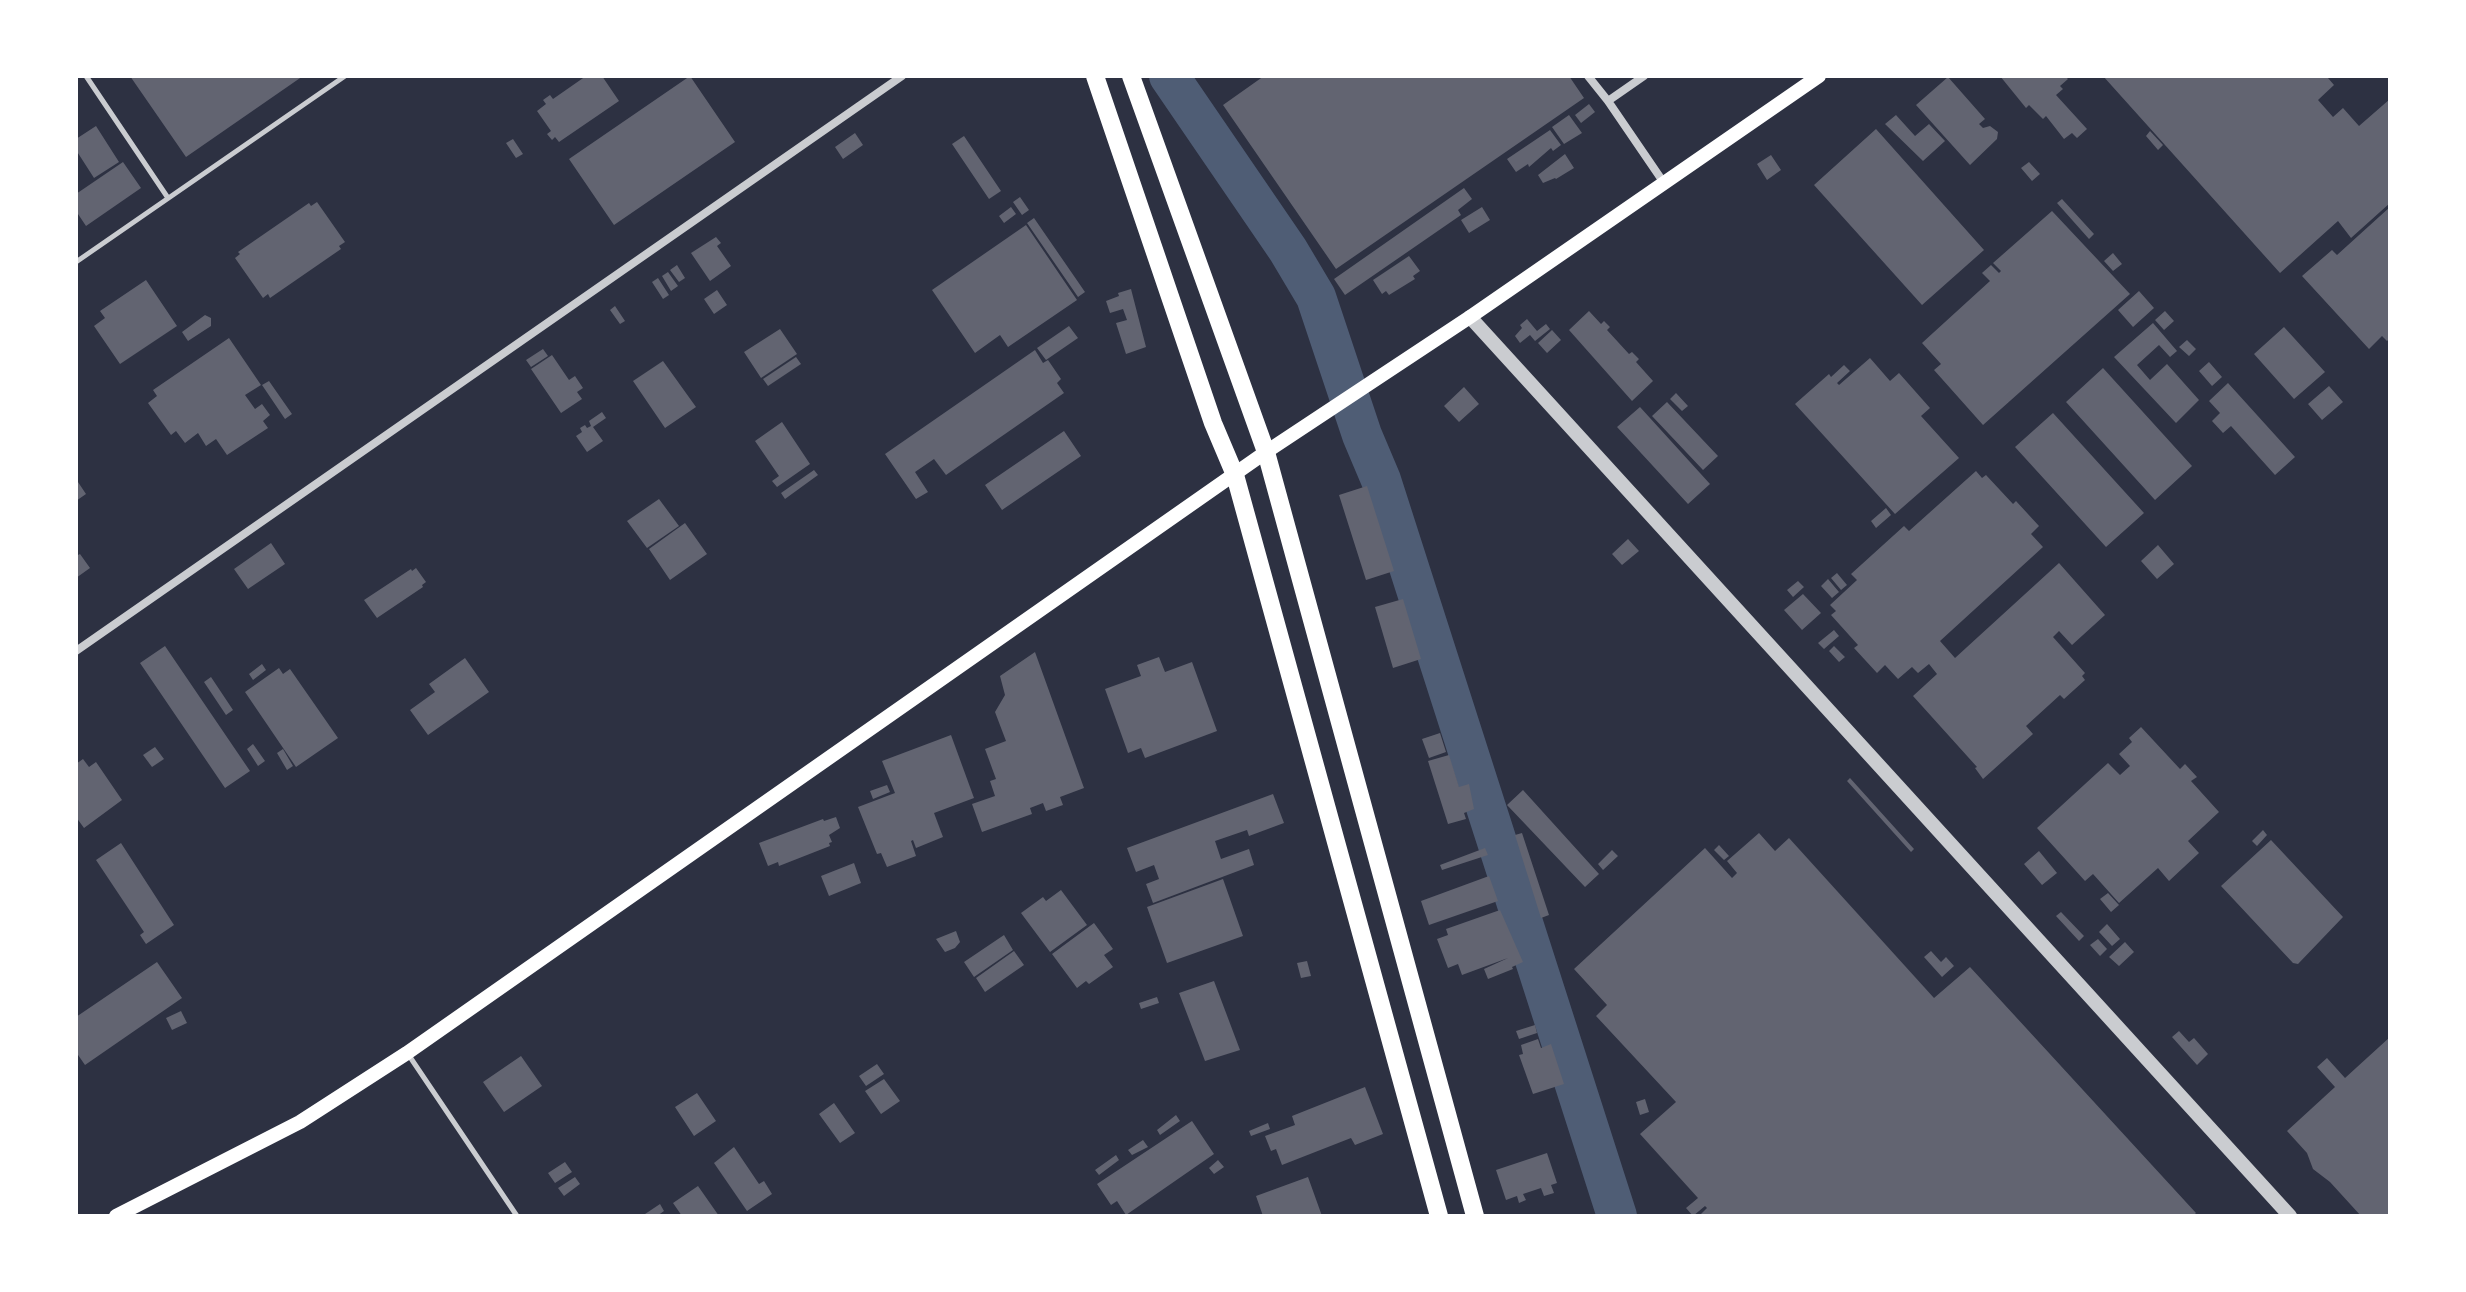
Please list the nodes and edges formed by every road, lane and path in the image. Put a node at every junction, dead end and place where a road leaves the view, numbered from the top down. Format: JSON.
{"nodes":[{"id":1,"x":86,"y":76,"type":"edge"},
{"id":2,"x":345,"y":76,"type":"edge"},
{"id":3,"x":902,"y":76,"type":"edge"},
{"id":4,"x":1095,"y":76,"type":"edge"},
{"id":5,"x":1131,"y":76,"type":"edge"},
{"id":6,"x":1588,"y":76,"type":"edge"},
{"id":7,"x":1644,"y":76,"type":"edge"},
{"id":8,"x":1819,"y":76,"type":"edge"},
{"id":9,"x":1608,"y":101,"type":"junction"},
{"id":10,"x":1664,"y":183,"type":"junction"},
{"id":11,"x":168,"y":198,"type":"junction"},
{"id":12,"x":76,"y":262,"type":"edge"},
{"id":13,"x":1470,"y":317,"type":"junction"},
{"id":14,"x":1266,"y":452,"type":"junction"},
{"id":15,"x":1235,"y":475,"type":"junction"},
{"id":16,"x":76,"y":651,"type":"edge"},
{"id":17,"x":407,"y":1053,"type":"junction"},
{"id":18,"x":2281,"y":1213,"type":"edge"},
{"id":19,"x":116,"y":1216,"type":"edge"},
{"id":20,"x":517,"y":1216,"type":"edge"},
{"id":21,"x":1439,"y":1216,"type":"edge"},
{"id":22,"x":1475,"y":1216,"type":"edge"}],
"edges":[{"from":1,"to":11,"type":"lane"},
{"from":2,"to":11,"type":"lane"},
{"from":3,"to":16,"type":"street"},
{"from":4,"to":15,"type":"highway"},
{"from":5,"to":14,"type":"highway"},
{"from":6,"to":9,"type":"street"},
{"from":7,"to":9,"type":"street"},
{"from":8,"to":10,"type":"main road"},
{"from":9,"to":10,"type":"street"},
{"from":10,"to":13,"type":"main road"},
{"from":11,"to":12,"type":"lane"},
{"from":13,"to":14,"type":"main road"},
{"from":13,"to":18,"type":"street"},
{"from":14,"to":15,"type":"main road"},
{"from":14,"to":22,"type":"highway"},
{"from":15,"to":17,"type":"main road"},
{"from":15,"to":21,"type":"highway"},
{"from":17,"to":19,"type":"main road"},
{"from":17,"to":20,"type":"lane"}]}
